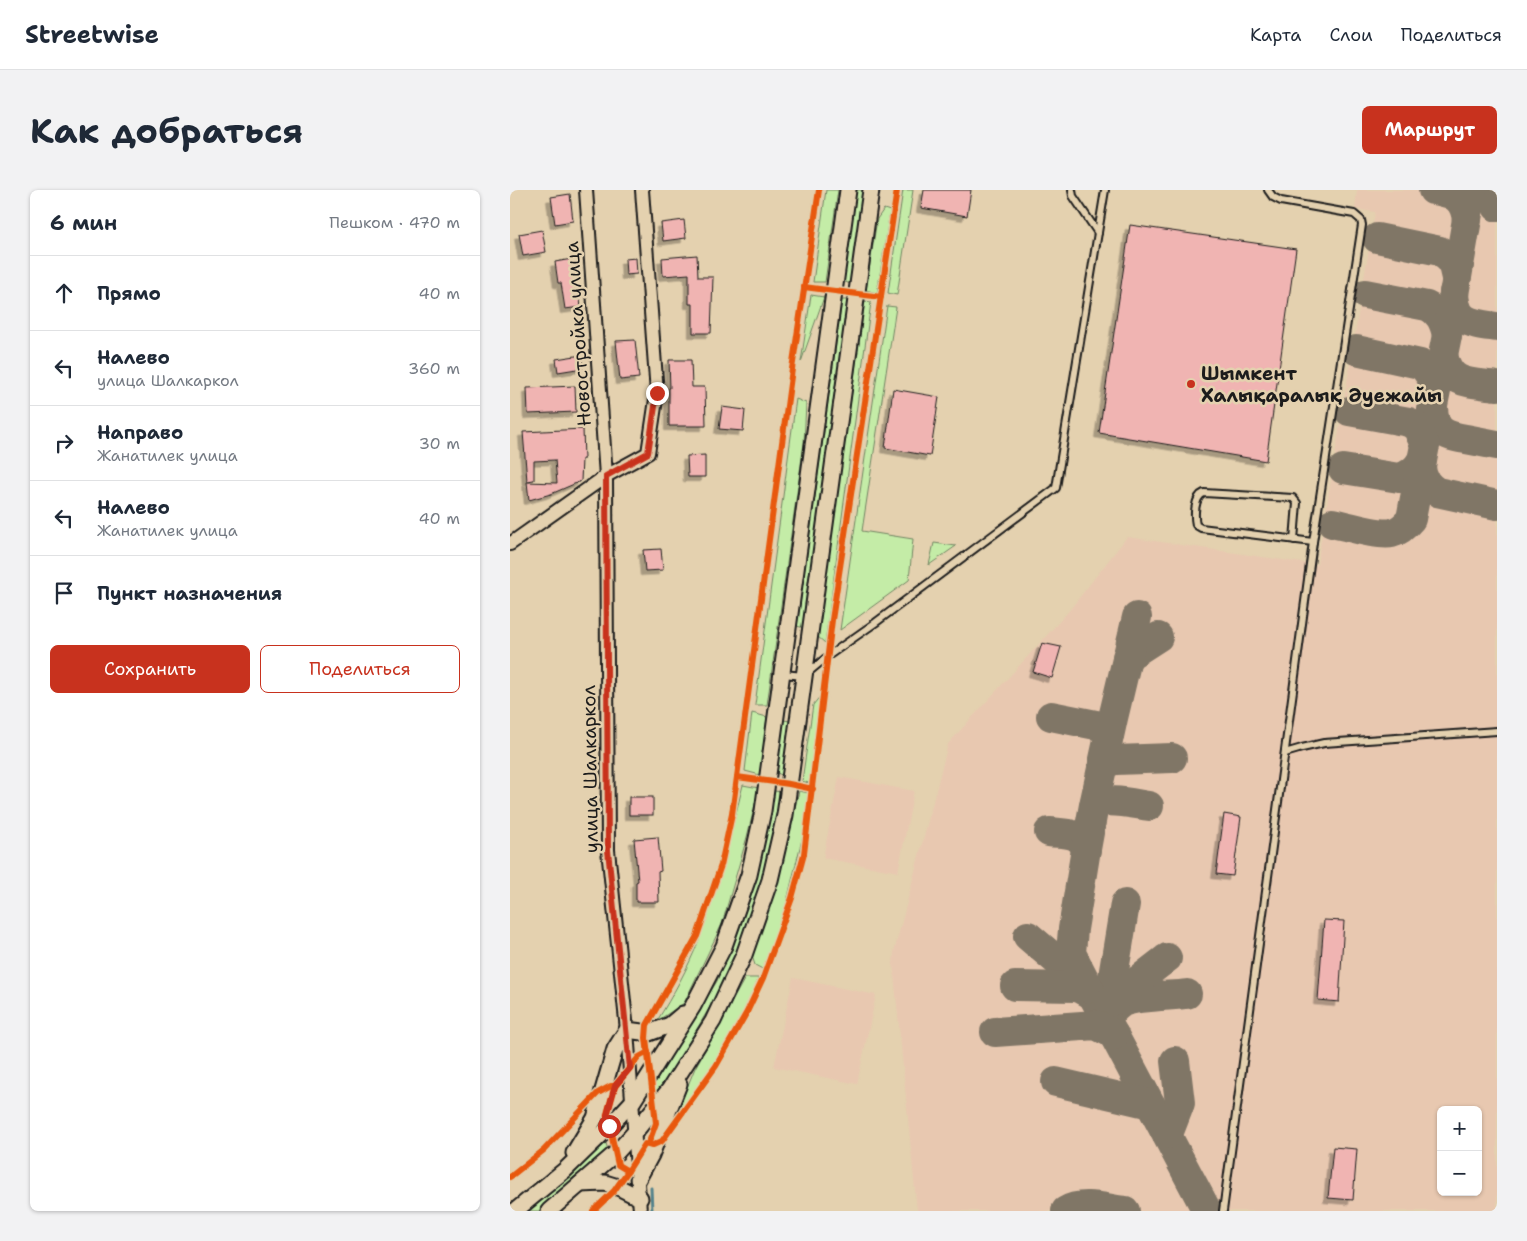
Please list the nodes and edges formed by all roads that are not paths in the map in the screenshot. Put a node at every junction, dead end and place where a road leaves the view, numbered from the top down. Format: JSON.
{"nodes":[{"id":1,"x":586,"y":190,"type":"edge"},
{"id":2,"x":642,"y":190,"type":"edge"},
{"id":3,"x":848,"y":190,"type":"edge"},
{"id":4,"x":871,"y":190,"type":"edge"},
{"id":5,"x":1072,"y":190,"type":"edge"},
{"id":6,"x":1105,"y":190,"type":"edge"},
{"id":7,"x":1268,"y":190,"type":"edge"},
{"id":8,"x":1098,"y":233,"type":"junction"},
{"id":9,"x":606,"y":476,"type":"junction"},
{"id":10,"x":1294,"y":540,"type":"junction"},
{"id":11,"x":1313,"y":542,"type":"junction"},
{"id":12,"x":510,"y":544,"type":"edge"},
{"id":13,"x":782,"y":674,"type":"junction"},
{"id":14,"x":804,"y":676,"type":"junction"},
{"id":15,"x":1497,"y":731,"type":"edge"},
{"id":16,"x":1285,"y":753,"type":"junction"},
{"id":17,"x":693,"y":1006,"type":"junction"},
{"id":18,"x":627,"y":1030,"type":"junction"},
{"id":19,"x":692,"y":1052,"type":"junction"},
{"id":20,"x":633,"y":1101,"type":"junction"},
{"id":21,"x":635,"y":1132,"type":"junction"},
{"id":22,"x":565,"y":1170,"type":"junction"},
{"id":23,"x":638,"y":1179,"type":"junction"},
{"id":24,"x":580,"y":1184,"type":"junction"},
{"id":25,"x":640,"y":1205,"type":"edge"},
{"id":26,"x":515,"y":1211,"type":"edge"},
{"id":27,"x":549,"y":1211,"type":"edge"},
{"id":28,"x":1223,"y":1211,"type":"edge"}],
"edges":[{"from":1,"to":9,"type":"street","name":"Новостройка улица"},
{"from":2,"to":9,"type":"street"},
{"from":3,"to":13,"type":"street"},
{"from":4,"to":14,"type":"street"},
{"from":5,"to":8,"type":"lane"},
{"from":6,"to":8,"type":"lane"},
{"from":7,"to":11,"type":"lane"},
{"from":8,"to":14,"type":"lane"},
{"from":9,"to":12,"type":"street"},
{"from":9,"to":18,"type":"street","name":"улица Шалкаркол"},
{"from":10,"to":10,"type":"lane"},
{"from":10,"to":11,"type":"lane"},
{"from":11,"to":16,"type":"lane"},
{"from":13,"to":14,"type":"lane"},
{"from":13,"to":17,"type":"street"},
{"from":14,"to":19,"type":"street"},
{"from":15,"to":16,"type":"lane"},
{"from":16,"to":28,"type":"lane"},
{"from":17,"to":18,"type":"street"},
{"from":17,"to":20,"type":"street"},
{"from":18,"to":20,"type":"street","name":"улица Шалкаркол"},
{"from":18,"to":22,"type":"street"},
{"from":19,"to":21,"type":"street"},
{"from":19,"to":23,"type":"street"},
{"from":20,"to":21,"type":"street","name":"улица Шалкаркол"},
{"from":20,"to":22,"type":"street"},
{"from":21,"to":23,"type":"street","name":"улица Шалкаркол"},
{"from":21,"to":24,"type":"street"},
{"from":22,"to":26,"type":"street"},
{"from":23,"to":25,"type":"street","name":"улица Шалкаркол"},
{"from":24,"to":25,"type":"street"},
{"from":24,"to":27,"type":"street"}]}
